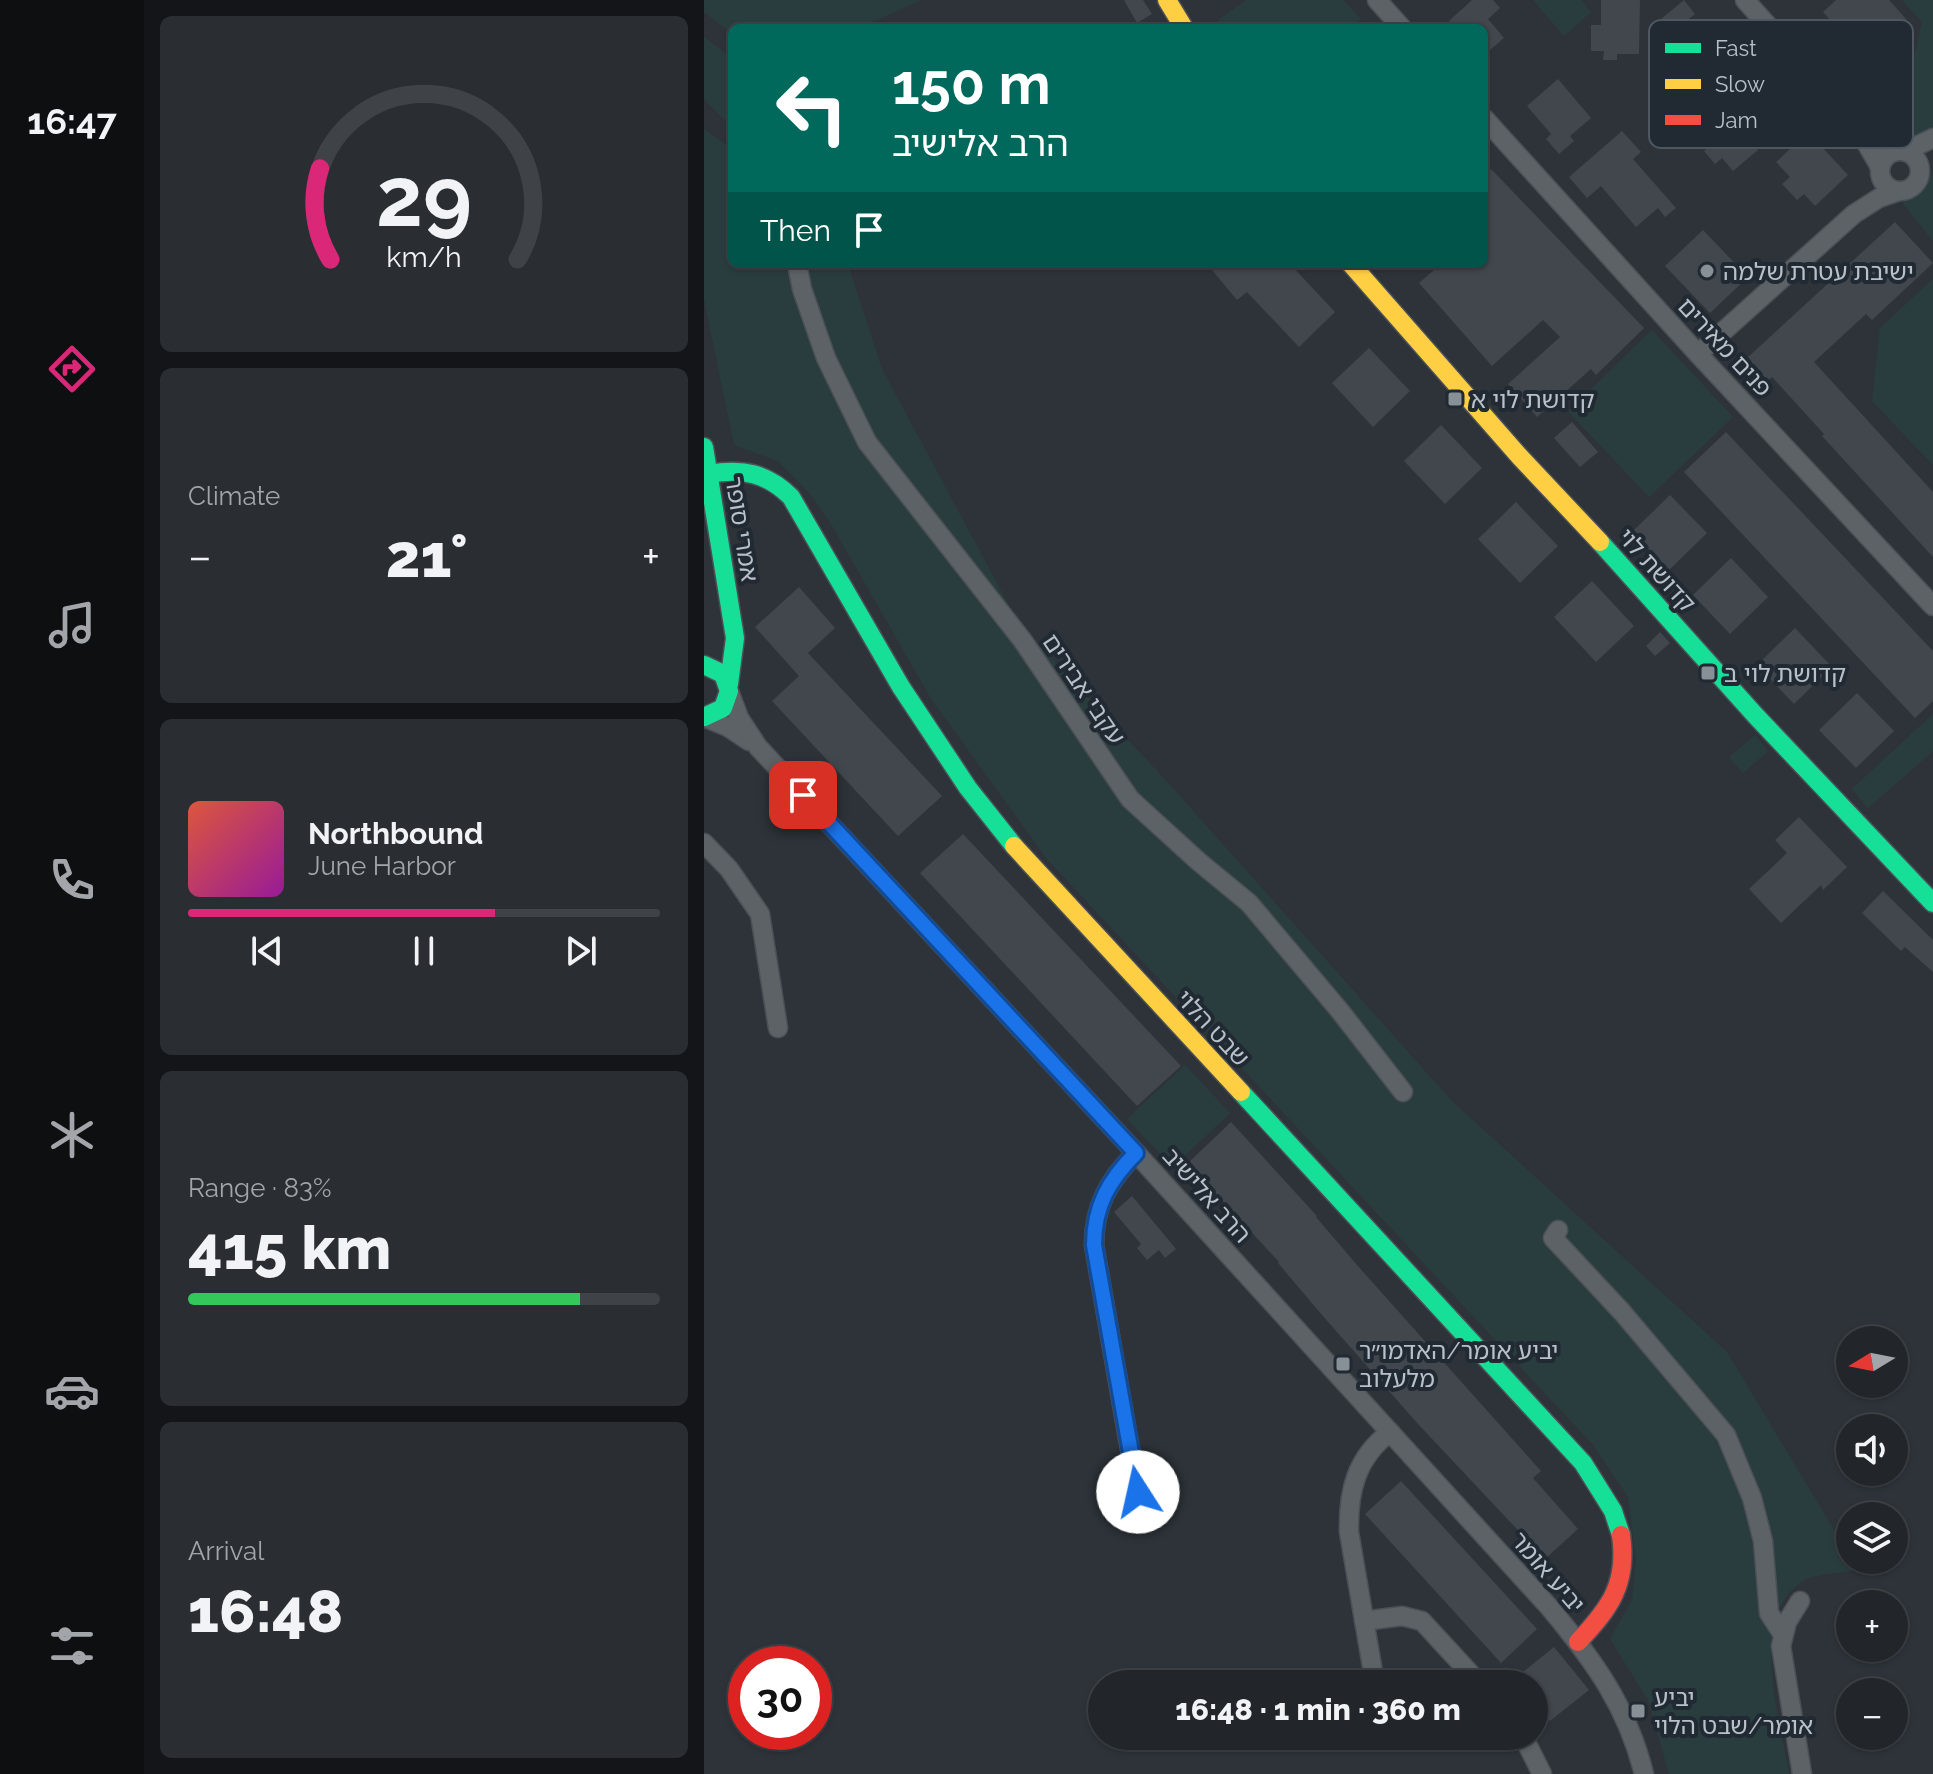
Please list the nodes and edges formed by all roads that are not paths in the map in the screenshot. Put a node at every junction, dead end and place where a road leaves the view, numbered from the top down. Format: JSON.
{"nodes":[{"id":1,"x":1167,"y":0,"type":"edge"},
{"id":2,"x":1377,"y":0,"type":"edge"},
{"id":3,"x":1745,"y":0,"type":"edge"},
{"id":4,"x":1763,"y":20,"type":"edge"},
{"id":5,"x":1182,"y":24,"type":"edge"},
{"id":6,"x":1398,"y":24,"type":"edge"},
{"id":7,"x":1488,"y":122,"type":"edge"},
{"id":8,"x":1933,"y":138,"type":"edge"},
{"id":9,"x":1913,"y":147,"type":"edge"},
{"id":10,"x":1868,"y":148,"type":"edge"},
{"id":11,"x":1898,"y":148,"type":"edge"},
{"id":12,"x":1910,"y":148,"type":"edge"},
{"id":13,"x":1903,"y":151,"type":"junction"},
{"id":14,"x":1927,"y":166,"type":"edge"},
{"id":15,"x":1880,"y":170,"type":"junction"},
{"id":16,"x":1899,"y":191,"type":"junction"},
{"id":17,"x":1854,"y":214,"type":"junction"},
{"id":18,"x":798,"y":268,"type":"edge"},
{"id":19,"x":1355,"y":268,"type":"edge"},
{"id":20,"x":1698,"y":354,"type":"junction"},
{"id":21,"x":704,"y":447,"type":"edge"},
{"id":22,"x":709,"y":474,"type":"junction"},
{"id":23,"x":1933,"y":606,"type":"edge"},
{"id":24,"x":732,"y":619,"type":"junction"},
{"id":25,"x":704,"y":665,"type":"edge"},
{"id":26,"x":730,"y":689,"type":"junction"},
{"id":27,"x":704,"y":717,"type":"edge"},
{"id":28,"x":758,"y":747,"type":"junction"},
{"id":29,"x":704,"y":843,"type":"edge"},
{"id":30,"x":1933,"y":903,"type":"edge"},
{"id":31,"x":778,"y":1028,"type":"dead end"},
{"id":32,"x":1403,"y":1092,"type":"dead end"},
{"id":33,"x":1136,"y":1153,"type":"junction"},
{"id":34,"x":1558,"y":1230,"type":"dead end"},
{"id":35,"x":1390,"y":1432,"type":"junction"},
{"id":36,"x":1422,"y":1467,"type":"joint"},
{"id":37,"x":1143,"y":1523,"type":"dead end"},
{"id":38,"x":1800,"y":1601,"type":"dead end"},
{"id":39,"x":1364,"y":1621,"type":"junction"},
{"id":40,"x":1782,"y":1633,"type":"junction"},
{"id":41,"x":1578,"y":1642,"type":"junction"},
{"id":42,"x":1373,"y":1670,"type":"edge"},
{"id":43,"x":1467,"y":1670,"type":"edge"},
{"id":44,"x":1530,"y":1750,"type":"edge"},
{"id":45,"x":1542,"y":1774,"type":"edge"},
{"id":46,"x":1644,"y":1774,"type":"edge"},
{"id":47,"x":1802,"y":1774,"type":"edge"}],
"edges":[{"from":1,"to":5,"type":"street"},
{"from":2,"to":6,"type":"street"},
{"from":3,"to":4,"type":"street"},
{"from":7,"to":20,"type":"street","name":"פנים מאירים"},
{"from":8,"to":9,"type":"street"},
{"from":10,"to":15,"type":"street"},
{"from":11,"to":13,"type":"street"},
{"from":12,"to":13,"type":"street"},
{"from":13,"to":14,"type":"street"},
{"from":13,"to":15,"type":"street"},
{"from":14,"to":16,"type":"street"},
{"from":15,"to":16,"type":"street"},
{"from":15,"to":17,"type":"street"},
{"from":16,"to":17,"type":"street"},
{"from":17,"to":20,"type":"street"},
{"from":18,"to":32,"type":"street","name":"עקבי אבירים"},
{"from":19,"to":30,"type":"street","name":"קדושת לוי"},
{"from":20,"to":23,"type":"street","name":"פנים מאירים"},
{"from":21,"to":22,"type":"street","name":"אמרי סופר"},
{"from":22,"to":24,"type":"street","name":"אמרי סופר"},
{"from":22,"to":41,"type":"street","name":"שבט הלוי"},
{"from":24,"to":25,"type":"street"},
{"from":24,"to":26,"type":"street","name":"אמרי סופר"},
{"from":25,"to":26,"type":"street"},
{"from":26,"to":27,"type":"street"},
{"from":26,"to":28,"type":"street"},
{"from":27,"to":28,"type":"street"},
{"from":28,"to":33,"type":"street","name":"הרב אלישיב"},
{"from":29,"to":31,"type":"street"},
{"from":33,"to":35,"type":"street","name":"הרב אלישיב"},
{"from":33,"to":37,"type":"street"},
{"from":34,"to":40,"type":"street"},
{"from":35,"to":36,"type":"street","name":"הרב אלישיב"},
{"from":35,"to":39,"type":"street"},
{"from":36,"to":41,"type":"street","name":"יביע אומר"},
{"from":38,"to":40,"type":"street"},
{"from":39,"to":42,"type":"street"},
{"from":39,"to":43,"type":"street"},
{"from":40,"to":47,"type":"street"},
{"from":41,"to":46,"type":"street","name":"יביע אומר"},
{"from":44,"to":45,"type":"street"}]}
